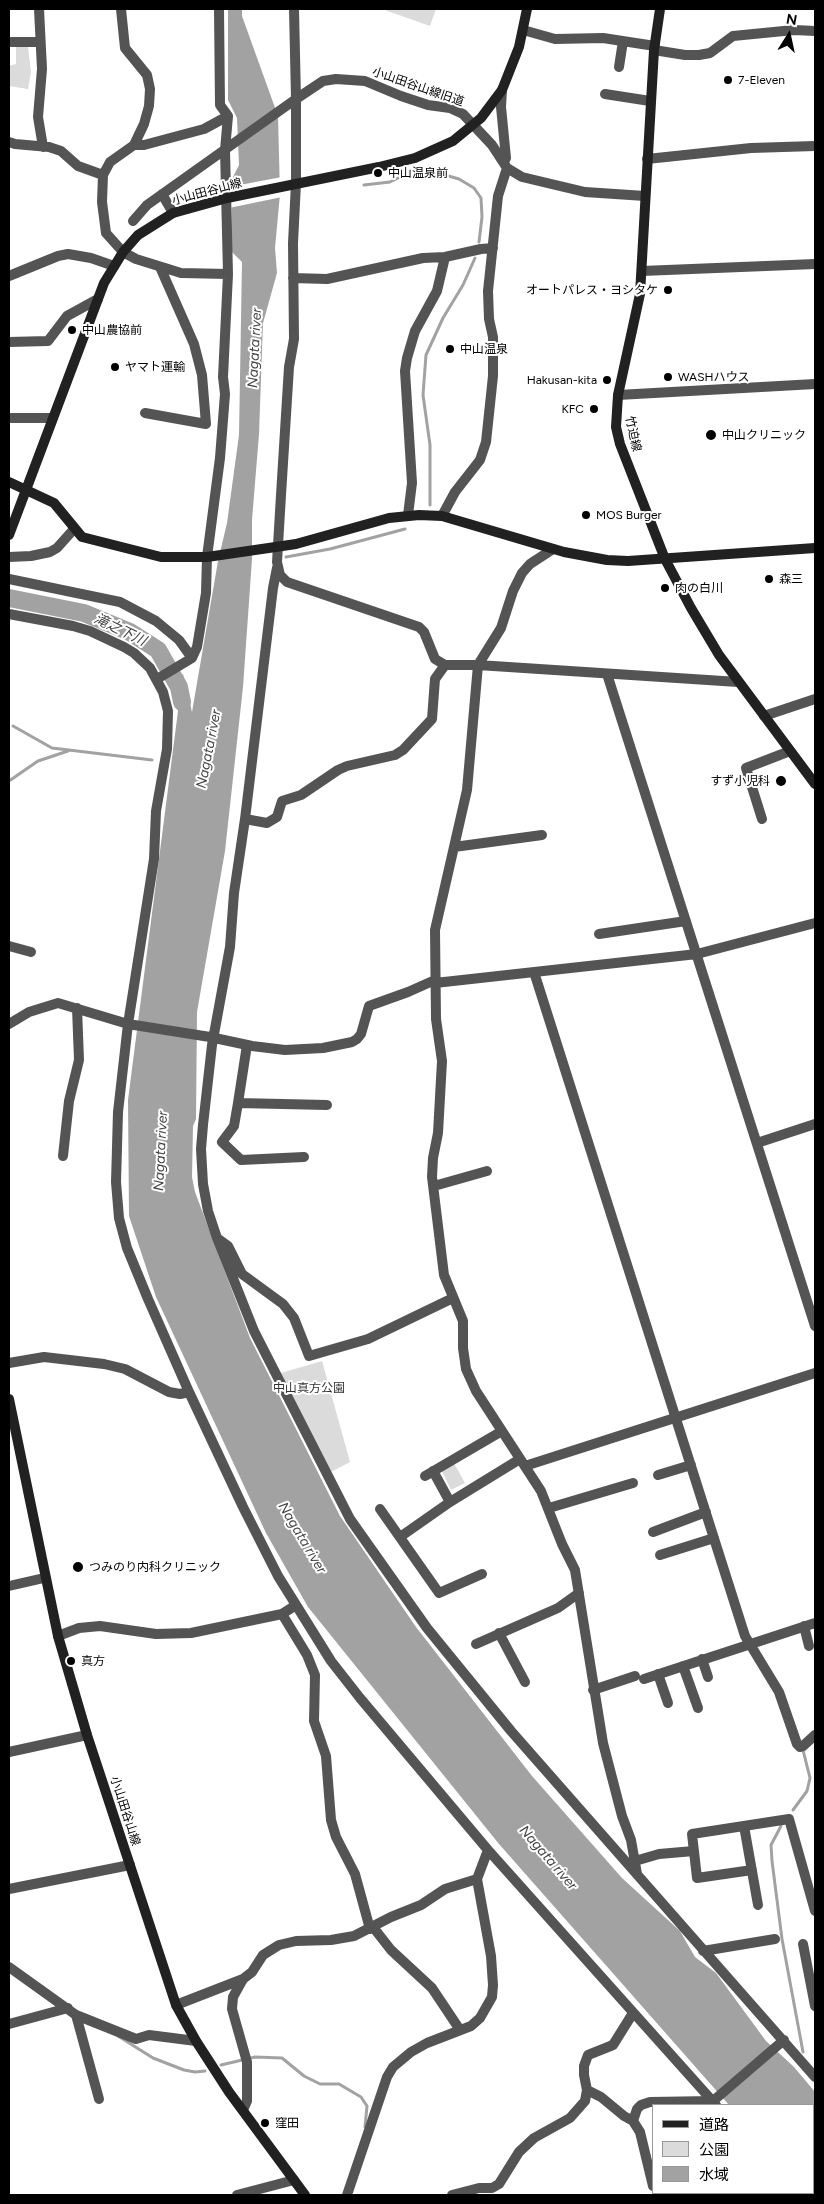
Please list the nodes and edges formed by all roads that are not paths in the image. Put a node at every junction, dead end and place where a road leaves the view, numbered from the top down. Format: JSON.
{"nodes":[{"id":1,"x":39,"y":9,"type":"edge"},
{"id":2,"x":121,"y":9,"type":"edge"},
{"id":3,"x":219,"y":9,"type":"edge"},
{"id":4,"x":294,"y":9,"type":"edge"},
{"id":5,"x":527,"y":9,"type":"edge"},
{"id":6,"x":660,"y":9,"type":"edge"},
{"id":7,"x":523,"y":30,"type":"junction"},
{"id":8,"x":815,"y":30,"type":"edge"},
{"id":9,"x":623,"y":41,"type":"junction"},
{"id":10,"x":9,"y":42,"type":"edge"},
{"id":11,"x":40,"y":42,"type":"junction"},
{"id":12,"x":654,"y":48,"type":"junction"},
{"id":13,"x":619,"y":67,"type":"dead end"},
{"id":14,"x":502,"y":90,"type":"junction"},
{"id":15,"x":605,"y":94,"type":"dead end"},
{"id":16,"x":296,"y":99,"type":"junction"},
{"id":17,"x":650,"y":101,"type":"junction"},
{"id":18,"x":228,"y":116,"type":"junction"},
{"id":19,"x":474,"y":124,"type":"junction"},
{"id":20,"x":9,"y":142,"type":"edge"},
{"id":21,"x":134,"y":145,"type":"junction"},
{"id":22,"x":815,"y":146,"type":"edge"},
{"id":23,"x":43,"y":147,"type":"junction"},
{"id":24,"x":225,"y":150,"type":"junction"},
{"id":25,"x":648,"y":159,"type":"junction"},
{"id":26,"x":506,"y":165,"type":"junction"},
{"id":27,"x":103,"y":175,"type":"junction"},
{"id":28,"x":296,"y":183,"type":"junction"},
{"id":29,"x":162,"y":194,"type":"junction"},
{"id":30,"x":645,"y":196,"type":"junction"},
{"id":31,"x":227,"y":198,"type":"junction"},
{"id":32,"x":173,"y":213,"type":"junction"},
{"id":33,"x":133,"y":221,"type":"dead end"},
{"id":34,"x":493,"y":248,"type":"junction"},
{"id":35,"x":123,"y":252,"type":"junction"},
{"id":36,"x":445,"y":257,"type":"junction"},
{"id":37,"x":815,"y":264,"type":"edge"},
{"id":38,"x":114,"y":266,"type":"junction"},
{"id":39,"x":160,"y":267,"type":"junction"},
{"id":40,"x":642,"y":272,"type":"junction"},
{"id":41,"x":228,"y":274,"type":"junction"},
{"id":42,"x":9,"y":276,"type":"edge"},
{"id":43,"x":293,"y":278,"type":"junction"},
{"id":44,"x":98,"y":299,"type":"junction"},
{"id":45,"x":9,"y":342,"type":"edge"},
{"id":46,"x":815,"y":384,"type":"edge"},
{"id":47,"x":618,"y":395,"type":"junction"},
{"id":48,"x":145,"y":413,"type":"dead end"},
{"id":49,"x":9,"y":418,"type":"edge"},
{"id":50,"x":52,"y":418,"type":"junction"},
{"id":51,"x":9,"y":482,"type":"edge"},
{"id":52,"x":26,"y":490,"type":"junction"},
{"id":53,"x":408,"y":515,"type":"junction"},
{"id":54,"x":442,"y":516,"type":"junction"},
{"id":55,"x":74,"y":529,"type":"junction"},
{"id":56,"x":9,"y":535,"type":"edge"},
{"id":57,"x":276,"y":546,"type":"junction"},
{"id":58,"x":815,"y":548,"type":"edge"},
{"id":59,"x":553,"y":549,"type":"junction"},
{"id":60,"x":9,"y":557,"type":"edge"},
{"id":61,"x":208,"y":557,"type":"junction"},
{"id":62,"x":665,"y":559,"type":"junction"},
{"id":63,"x":277,"y":568,"type":"junction"},
{"id":64,"x":9,"y":579,"type":"edge"},
{"id":65,"x":9,"y":614,"type":"edge"},
{"id":66,"x":192,"y":658,"type":"junction"},
{"id":67,"x":445,"y":664,"type":"junction"},
{"id":68,"x":478,"y":665,"type":"junction"},
{"id":69,"x":607,"y":674,"type":"junction"},
{"id":70,"x":156,"y":679,"type":"junction"},
{"id":71,"x":738,"y":682,"type":"junction"},
{"id":72,"x":815,"y":699,"type":"edge"},
{"id":73,"x":764,"y":716,"type":"junction"},
{"id":74,"x":790,"y":751,"type":"junction"},
{"id":75,"x":815,"y":784,"type":"edge"},
{"id":76,"x":245,"y":819,"type":"junction"},
{"id":77,"x":762,"y":819,"type":"dead end"},
{"id":78,"x":542,"y":835,"type":"dead end"},
{"id":79,"x":454,"y":847,"type":"junction"},
{"id":80,"x":686,"y":921,"type":"junction"},
{"id":81,"x":815,"y":923,"type":"edge"},
{"id":82,"x":599,"y":934,"type":"dead end"},
{"id":83,"x":9,"y":946,"type":"edge"},
{"id":84,"x":31,"y":952,"type":"dead end"},
{"id":85,"x":696,"y":954,"type":"junction"},
{"id":86,"x":534,"y":972,"type":"junction"},
{"id":87,"x":435,"y":982,"type":"junction"},
{"id":88,"x":78,"y":1008,"type":"junction"},
{"id":89,"x":9,"y":1024,"type":"edge"},
{"id":90,"x":128,"y":1024,"type":"junction"},
{"id":91,"x":212,"y":1037,"type":"junction"},
{"id":92,"x":247,"y":1045,"type":"junction"},
{"id":93,"x":238,"y":1103,"type":"junction"},
{"id":94,"x":327,"y":1105,"type":"dead end"},
{"id":95,"x":815,"y":1124,"type":"edge"},
{"id":96,"x":757,"y":1143,"type":"junction"},
{"id":97,"x":63,"y":1156,"type":"dead end"},
{"id":98,"x":304,"y":1157,"type":"dead end"},
{"id":99,"x":487,"y":1171,"type":"dead end"},
{"id":100,"x":434,"y":1186,"type":"junction"},
{"id":101,"x":217,"y":1238,"type":"junction"},
{"id":102,"x":453,"y":1298,"type":"junction"},
{"id":103,"x":815,"y":1326,"type":"edge"},
{"id":104,"x":9,"y":1363,"type":"edge"},
{"id":105,"x":815,"y":1373,"type":"edge"},
{"id":106,"x":189,"y":1392,"type":"junction"},
{"id":107,"x":9,"y":1399,"type":"edge"},
{"id":108,"x":677,"y":1417,"type":"junction"},
{"id":109,"x":11,"y":1418,"type":"edge"},
{"id":110,"x":502,"y":1432,"type":"junction"},
{"id":111,"x":522,"y":1463,"type":"junction"},
{"id":112,"x":691,"y":1465,"type":"junction"},
{"id":113,"x":658,"y":1475,"type":"dead end"},
{"id":114,"x":633,"y":1483,"type":"dead end"},
{"id":115,"x":450,"y":1502,"type":"junction"},
{"id":116,"x":548,"y":1508,"type":"junction"},
{"id":117,"x":380,"y":1509,"type":"dead end"},
{"id":118,"x":706,"y":1512,"type":"junction"},
{"id":119,"x":654,"y":1532,"type":"dead end"},
{"id":120,"x":400,"y":1537,"type":"junction"},
{"id":121,"x":714,"y":1538,"type":"junction"},
{"id":122,"x":660,"y":1555,"type":"dead end"},
{"id":123,"x":482,"y":1574,"type":"dead end"},
{"id":124,"x":44,"y":1578,"type":"junction"},
{"id":125,"x":9,"y":1586,"type":"edge"},
{"id":126,"x":579,"y":1593,"type":"junction"},
{"id":127,"x":296,"y":1605,"type":"junction"},
{"id":128,"x":282,"y":1614,"type":"junction"},
{"id":129,"x":815,"y":1623,"type":"edge"},
{"id":130,"x":804,"y":1626,"type":"junction"},
{"id":131,"x":499,"y":1633,"type":"junction"},
{"id":132,"x":58,"y":1636,"type":"junction"},
{"id":133,"x":750,"y":1643,"type":"junction"},
{"id":134,"x":476,"y":1644,"type":"dead end"},
{"id":135,"x":810,"y":1646,"type":"dead end"},
{"id":136,"x":702,"y":1659,"type":"junction"},
{"id":137,"x":683,"y":1666,"type":"junction"},
{"id":138,"x":658,"y":1674,"type":"junction"},
{"id":139,"x":708,"y":1678,"type":"dead end"},
{"id":140,"x":525,"y":1682,"type":"dead end"},
{"id":141,"x":593,"y":1690,"type":"junction"},
{"id":142,"x":668,"y":1703,"type":"dead end"},
{"id":143,"x":698,"y":1708,"type":"dead end"},
{"id":144,"x":87,"y":1735,"type":"junction"},
{"id":145,"x":815,"y":1735,"type":"edge"},
{"id":146,"x":9,"y":1752,"type":"edge"},
{"id":147,"x":744,"y":1826,"type":"junction"},
{"id":148,"x":488,"y":1850,"type":"junction"},
{"id":149,"x":694,"y":1851,"type":"junction"},
{"id":150,"x":635,"y":1861,"type":"junction"},
{"id":151,"x":130,"y":1865,"type":"junction"},
{"id":152,"x":752,"y":1870,"type":"junction"},
{"id":153,"x":637,"y":1875,"type":"junction"},
{"id":154,"x":477,"y":1879,"type":"junction"},
{"id":155,"x":9,"y":1889,"type":"edge"},
{"id":156,"x":758,"y":1905,"type":"dead end"},
{"id":157,"x":815,"y":1911,"type":"edge"},
{"id":158,"x":371,"y":1928,"type":"junction"},
{"id":159,"x":775,"y":1939,"type":"dead end"},
{"id":160,"x":803,"y":1944,"type":"dead end"},
{"id":161,"x":703,"y":1951,"type":"junction"},
{"id":162,"x":9,"y":1967,"type":"edge"},
{"id":163,"x":244,"y":1979,"type":"junction"},
{"id":164,"x":176,"y":2005,"type":"junction"},
{"id":165,"x":815,"y":2006,"type":"edge"},
{"id":166,"x":68,"y":2008,"type":"junction"},
{"id":167,"x":633,"y":2013,"type":"junction"},
{"id":168,"x":76,"y":2015,"type":"junction"},
{"id":169,"x":9,"y":2024,"type":"edge"},
{"id":170,"x":460,"y":2030,"type":"junction"},
{"id":171,"x":784,"y":2040,"type":"junction"},
{"id":172,"x":196,"y":2041,"type":"junction"},
{"id":173,"x":814,"y":2071,"type":"edge"},
{"id":174,"x":587,"y":2090,"type":"junction"},
{"id":175,"x":99,"y":2099,"type":"dead end"},
{"id":176,"x":714,"y":2103,"type":"edge"},
{"id":177,"x":243,"y":2110,"type":"junction"},
{"id":178,"x":633,"y":2121,"type":"junction"},
{"id":179,"x":294,"y":2180,"type":"junction"},
{"id":180,"x":652,"y":2182,"type":"edge"},
{"id":181,"x":237,"y":2195,"type":"edge"},
{"id":182,"x":305,"y":2195,"type":"edge"},
{"id":183,"x":347,"y":2195,"type":"edge"},
{"id":184,"x":452,"y":2195,"type":"edge"}],
"edges":[{"from":1,"to":11,"type":"street"},
{"from":2,"to":21,"type":"street"},
{"from":3,"to":18,"type":"street"},
{"from":4,"to":16,"type":"street"},
{"from":5,"to":7,"type":"main road","name":"小山田谷山線"},
{"from":6,"to":12,"type":"main road","name":"竹迫線"},
{"from":7,"to":9,"type":"street"},
{"from":7,"to":14,"type":"main road","name":"小山田谷山線"},
{"from":8,"to":12,"type":"street"},
{"from":9,"to":12,"type":"street"},
{"from":9,"to":13,"type":"street"},
{"from":10,"to":11,"type":"street"},
{"from":11,"to":23,"type":"street"},
{"from":12,"to":17,"type":"main road","name":"竹迫線"},
{"from":14,"to":19,"type":"main road","name":"小山田谷山線"},
{"from":14,"to":26,"type":"street"},
{"from":15,"to":17,"type":"street"},
{"from":16,"to":19,"type":"street","name":"小山田谷山線旧道"},
{"from":16,"to":24,"type":"street","name":"小山田谷山線旧道"},
{"from":16,"to":28,"type":"street"},
{"from":17,"to":25,"type":"main road","name":"竹迫線"},
{"from":18,"to":21,"type":"street"},
{"from":18,"to":24,"type":"street"},
{"from":19,"to":26,"type":"street","name":"小山田谷山線旧道"},
{"from":19,"to":28,"type":"main road","name":"小山田谷山線"},
{"from":20,"to":23,"type":"street"},
{"from":21,"to":27,"type":"street"},
{"from":22,"to":25,"type":"street"},
{"from":23,"to":27,"type":"street"},
{"from":24,"to":29,"type":"street"},
{"from":24,"to":31,"type":"street"},
{"from":25,"to":30,"type":"main road","name":"竹迫線"},
{"from":26,"to":30,"type":"street"},
{"from":26,"to":34,"type":"street"},
{"from":27,"to":35,"type":"street"},
{"from":28,"to":31,"type":"main road","name":"小山田谷山線"},
{"from":28,"to":43,"type":"street"},
{"from":29,"to":32,"type":"street"},
{"from":29,"to":33,"type":"street"},
{"from":30,"to":40,"type":"main road","name":"竹迫線"},
{"from":31,"to":32,"type":"main road","name":"小山田谷山線"},
{"from":31,"to":41,"type":"street"},
{"from":32,"to":35,"type":"main road","name":"小山田谷山線"},
{"from":34,"to":36,"type":"street"},
{"from":34,"to":54,"type":"street"},
{"from":35,"to":38,"type":"main road","name":"小山田谷山線"},
{"from":35,"to":39,"type":"street"},
{"from":36,"to":43,"type":"street"},
{"from":36,"to":53,"type":"street"},
{"from":37,"to":40,"type":"street"},
{"from":38,"to":42,"type":"street"},
{"from":38,"to":44,"type":"main road","name":"小山田谷山線"},
{"from":39,"to":41,"type":"street"},
{"from":39,"to":48,"type":"street"},
{"from":40,"to":47,"type":"main road","name":"竹迫線"},
{"from":41,"to":61,"type":"street"},
{"from":43,"to":57,"type":"street"},
{"from":44,"to":45,"type":"street"},
{"from":44,"to":50,"type":"main road","name":"小山田谷山線"},
{"from":46,"to":47,"type":"street"},
{"from":47,"to":62,"type":"main road","name":"竹迫線"},
{"from":49,"to":50,"type":"street"},
{"from":50,"to":52,"type":"main road","name":"小山田谷山線"},
{"from":51,"to":52,"type":"main road"},
{"from":52,"to":55,"type":"main road"},
{"from":52,"to":56,"type":"main road","name":"小山田谷山線"},
{"from":53,"to":54,"type":"main road"},
{"from":53,"to":57,"type":"main road"},
{"from":54,"to":59,"type":"main road"},
{"from":55,"to":60,"type":"street"},
{"from":55,"to":61,"type":"main road"},
{"from":57,"to":61,"type":"main road"},
{"from":57,"to":63,"type":"street"},
{"from":58,"to":62,"type":"main road"},
{"from":59,"to":62,"type":"main road"},
{"from":59,"to":68,"type":"street"},
{"from":61,"to":66,"type":"street"},
{"from":62,"to":71,"type":"main road","name":"竹迫線"},
{"from":63,"to":67,"type":"street"},
{"from":63,"to":76,"type":"street"},
{"from":64,"to":66,"type":"street"},
{"from":65,"to":70,"type":"street"},
{"from":66,"to":70,"type":"street"},
{"from":67,"to":68,"type":"street"},
{"from":67,"to":76,"type":"street"},
{"from":68,"to":69,"type":"street"},
{"from":68,"to":79,"type":"street"},
{"from":69,"to":71,"type":"street"},
{"from":69,"to":80,"type":"street"},
{"from":70,"to":90,"type":"street"},
{"from":71,"to":73,"type":"main road","name":"竹迫線"},
{"from":72,"to":73,"type":"street"},
{"from":73,"to":74,"type":"main road","name":"竹迫線"},
{"from":74,"to":75,"type":"main road","name":"竹迫線"},
{"from":74,"to":77,"type":"street"},
{"from":76,"to":91,"type":"street"},
{"from":78,"to":79,"type":"street"},
{"from":79,"to":87,"type":"street"},
{"from":80,"to":82,"type":"street"},
{"from":80,"to":85,"type":"street"},
{"from":81,"to":85,"type":"street"},
{"from":83,"to":84,"type":"street"},
{"from":85,"to":86,"type":"street"},
{"from":85,"to":96,"type":"street"},
{"from":86,"to":87,"type":"street"},
{"from":86,"to":108,"type":"street"},
{"from":87,"to":92,"type":"street"},
{"from":87,"to":100,"type":"street"},
{"from":88,"to":89,"type":"street"},
{"from":88,"to":90,"type":"street"},
{"from":88,"to":97,"type":"street"},
{"from":90,"to":91,"type":"street"},
{"from":90,"to":106,"type":"street"},
{"from":91,"to":92,"type":"street"},
{"from":91,"to":101,"type":"street"},
{"from":92,"to":93,"type":"street"},
{"from":93,"to":94,"type":"street"},
{"from":93,"to":98,"type":"street"},
{"from":95,"to":96,"type":"street"},
{"from":96,"to":103,"type":"street"},
{"from":99,"to":100,"type":"street"},
{"from":100,"to":102,"type":"street"},
{"from":101,"to":102,"type":"street"},
{"from":101,"to":153,"type":"street"},
{"from":102,"to":110,"type":"street"},
{"from":104,"to":106,"type":"street"},
{"from":105,"to":108,"type":"street"},
{"from":106,"to":127,"type":"street"},
{"from":107,"to":109,"type":"main road","name":"小山田谷山線"},
{"from":108,"to":111,"type":"street"},
{"from":108,"to":112,"type":"street"},
{"from":109,"to":124,"type":"main road","name":"小山田谷山線"},
{"from":110,"to":111,"type":"street"},
{"from":110,"to":115,"type":"street"},
{"from":111,"to":115,"type":"street"},
{"from":111,"to":116,"type":"street"},
{"from":112,"to":113,"type":"street"},
{"from":112,"to":118,"type":"street"},
{"from":114,"to":116,"type":"street"},
{"from":115,"to":120,"type":"street"},
{"from":116,"to":126,"type":"street"},
{"from":117,"to":120,"type":"street"},
{"from":118,"to":119,"type":"street"},
{"from":118,"to":121,"type":"street"},
{"from":120,"to":123,"type":"street"},
{"from":121,"to":122,"type":"street"},
{"from":121,"to":133,"type":"street"},
{"from":124,"to":125,"type":"street"},
{"from":124,"to":132,"type":"main road","name":"小山田谷山線"},
{"from":126,"to":131,"type":"street"},
{"from":126,"to":141,"type":"street"},
{"from":127,"to":128,"type":"street"},
{"from":127,"to":148,"type":"street"},
{"from":128,"to":132,"type":"street"},
{"from":128,"to":158,"type":"street"},
{"from":129,"to":130,"type":"street"},
{"from":130,"to":133,"type":"street"},
{"from":130,"to":135,"type":"street"},
{"from":131,"to":134,"type":"street"},
{"from":131,"to":140,"type":"street"},
{"from":132,"to":144,"type":"main road","name":"小山田谷山線"},
{"from":133,"to":136,"type":"street"},
{"from":133,"to":145,"type":"street"},
{"from":136,"to":137,"type":"street"},
{"from":136,"to":139,"type":"street"},
{"from":137,"to":138,"type":"street"},
{"from":137,"to":143,"type":"street"},
{"from":138,"to":141,"type":"street"},
{"from":138,"to":142,"type":"street"},
{"from":141,"to":150,"type":"street"},
{"from":144,"to":146,"type":"street"},
{"from":144,"to":151,"type":"main road","name":"小山田谷山線"},
{"from":147,"to":149,"type":"street"},
{"from":147,"to":152,"type":"street"},
{"from":147,"to":157,"type":"street"},
{"from":148,"to":154,"type":"street"},
{"from":148,"to":167,"type":"street"},
{"from":149,"to":150,"type":"street"},
{"from":149,"to":152,"type":"street"},
{"from":150,"to":153,"type":"street"},
{"from":151,"to":155,"type":"street"},
{"from":151,"to":164,"type":"main road","name":"小山田谷山線"},
{"from":152,"to":156,"type":"street"},
{"from":153,"to":161,"type":"street"},
{"from":154,"to":158,"type":"street"},
{"from":154,"to":170,"type":"street"},
{"from":158,"to":163,"type":"street"},
{"from":158,"to":170,"type":"street"},
{"from":159,"to":161,"type":"street"},
{"from":160,"to":165,"type":"street"},
{"from":161,"to":171,"type":"street"},
{"from":162,"to":166,"type":"street"},
{"from":163,"to":164,"type":"street"},
{"from":163,"to":177,"type":"street"},
{"from":164,"to":172,"type":"main road","name":"小山田谷山線"},
{"from":166,"to":168,"type":"street"},
{"from":166,"to":169,"type":"street"},
{"from":167,"to":174,"type":"street"},
{"from":167,"to":176,"type":"street"},
{"from":168,"to":172,"type":"street"},
{"from":168,"to":175,"type":"street"},
{"from":170,"to":183,"type":"street"},
{"from":171,"to":173,"type":"street"},
{"from":171,"to":176,"type":"street"},
{"from":172,"to":177,"type":"main road","name":"小山田谷山線"},
{"from":174,"to":178,"type":"street"},
{"from":174,"to":184,"type":"street"},
{"from":176,"to":178,"type":"street"},
{"from":177,"to":179,"type":"main road","name":"小山田谷山線"},
{"from":178,"to":180,"type":"street"},
{"from":179,"to":181,"type":"street"},
{"from":179,"to":182,"type":"main road","name":"小山田谷山線"}]}
